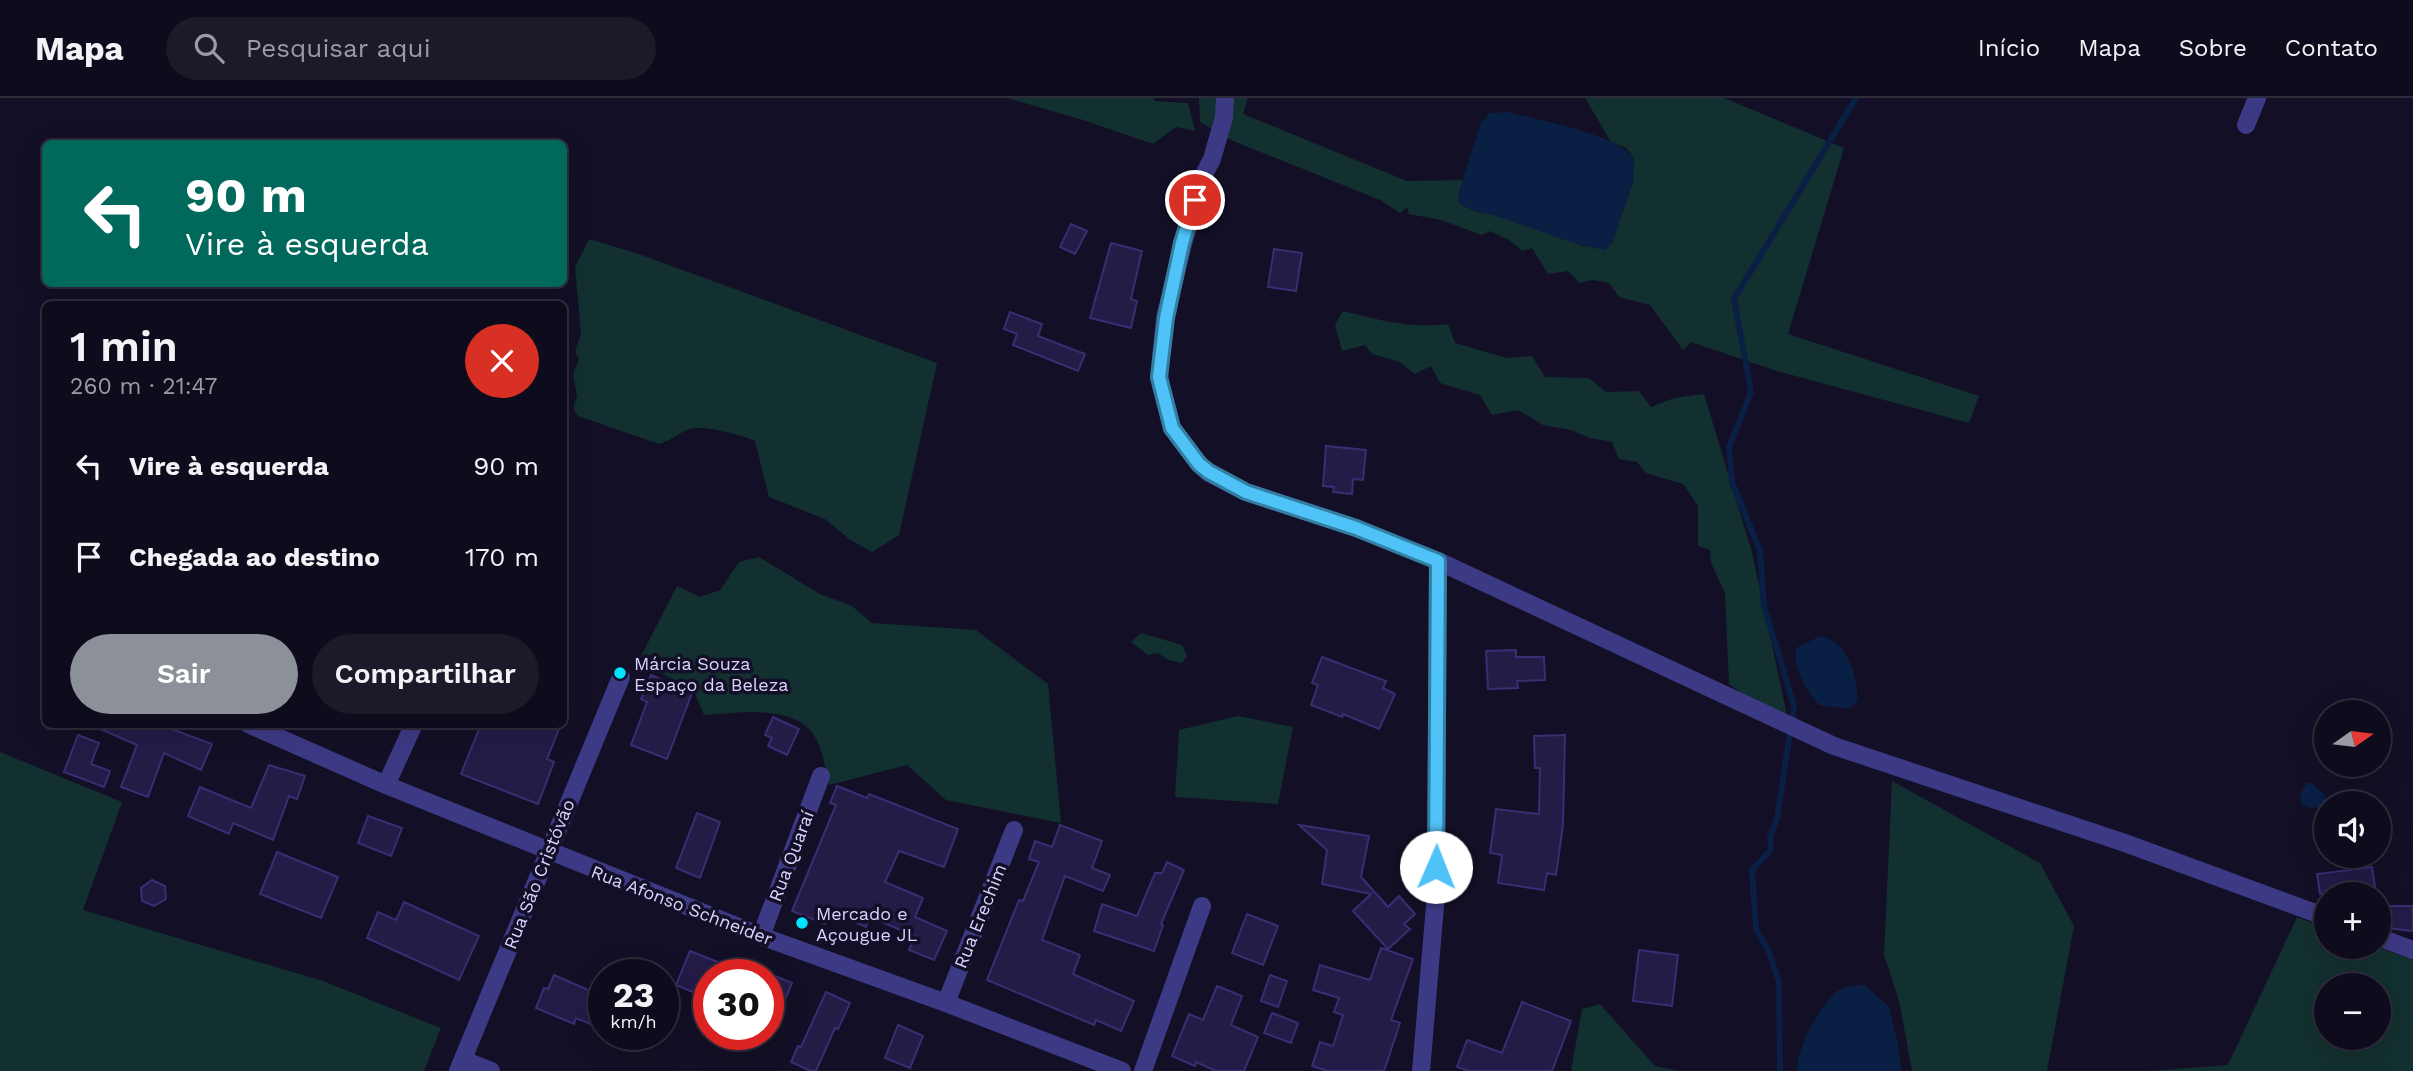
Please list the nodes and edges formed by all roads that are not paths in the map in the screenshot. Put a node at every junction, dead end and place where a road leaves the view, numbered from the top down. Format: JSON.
{"nodes":[{"id":1,"x":1225,"y":98,"type":"edge"},
{"id":2,"x":2257,"y":98,"type":"edge"},
{"id":3,"x":2246,"y":125,"type":"dead end"},
{"id":4,"x":1438,"y":561,"type":"junction"},
{"id":5,"x":621,"y":677,"type":"dead end"},
{"id":6,"x":257,"y":728,"type":"edge"},
{"id":7,"x":412,"y":728,"type":"edge"},
{"id":8,"x":821,"y":776,"type":"dead end"},
{"id":9,"x":386,"y":785,"type":"junction"},
{"id":10,"x":1014,"y":830,"type":"dead end"},
{"id":11,"x":548,"y":852,"type":"junction"},
{"id":12,"x":1202,"y":906,"type":"dead end"},
{"id":13,"x":2314,"y":914,"type":"edge"},
{"id":14,"x":761,"y":936,"type":"junction"},
{"id":15,"x":2391,"y":942,"type":"edge"},
{"id":16,"x":2413,"y":950,"type":"edge"},
{"id":17,"x":946,"y":1003,"type":"junction"},
{"id":18,"x":460,"y":1065,"type":"edge"},
{"id":19,"x":491,"y":1071,"type":"edge"},
{"id":20,"x":1122,"y":1071,"type":"edge"},
{"id":21,"x":1143,"y":1071,"type":"edge"},
{"id":22,"x":1421,"y":1071,"type":"edge"}],
"edges":[{"from":1,"to":4,"type":"street"},
{"from":2,"to":3,"type":"street"},
{"from":4,"to":13,"type":"street"},
{"from":4,"to":22,"type":"street"},
{"from":5,"to":11,"type":"street","name":"Rua São Cristóvão"},
{"from":6,"to":9,"type":"street","name":"Rua Afonso Schneider"},
{"from":7,"to":9,"type":"street"},
{"from":8,"to":14,"type":"street","name":"Rua Quaraí"},
{"from":9,"to":11,"type":"street","name":"Rua Afonso Schneider"},
{"from":10,"to":17,"type":"street","name":"Rua Erechim"},
{"from":11,"to":14,"type":"street","name":"Rua Afonso Schneider"},
{"from":11,"to":18,"type":"street","name":"Rua São Cristóvão"},
{"from":12,"to":21,"type":"street"},
{"from":14,"to":17,"type":"street","name":"Rua Afonso Schneider"},
{"from":15,"to":16,"type":"street"},
{"from":17,"to":20,"type":"street","name":"Rua Afonso Schneider"},
{"from":18,"to":19,"type":"street"}]}
